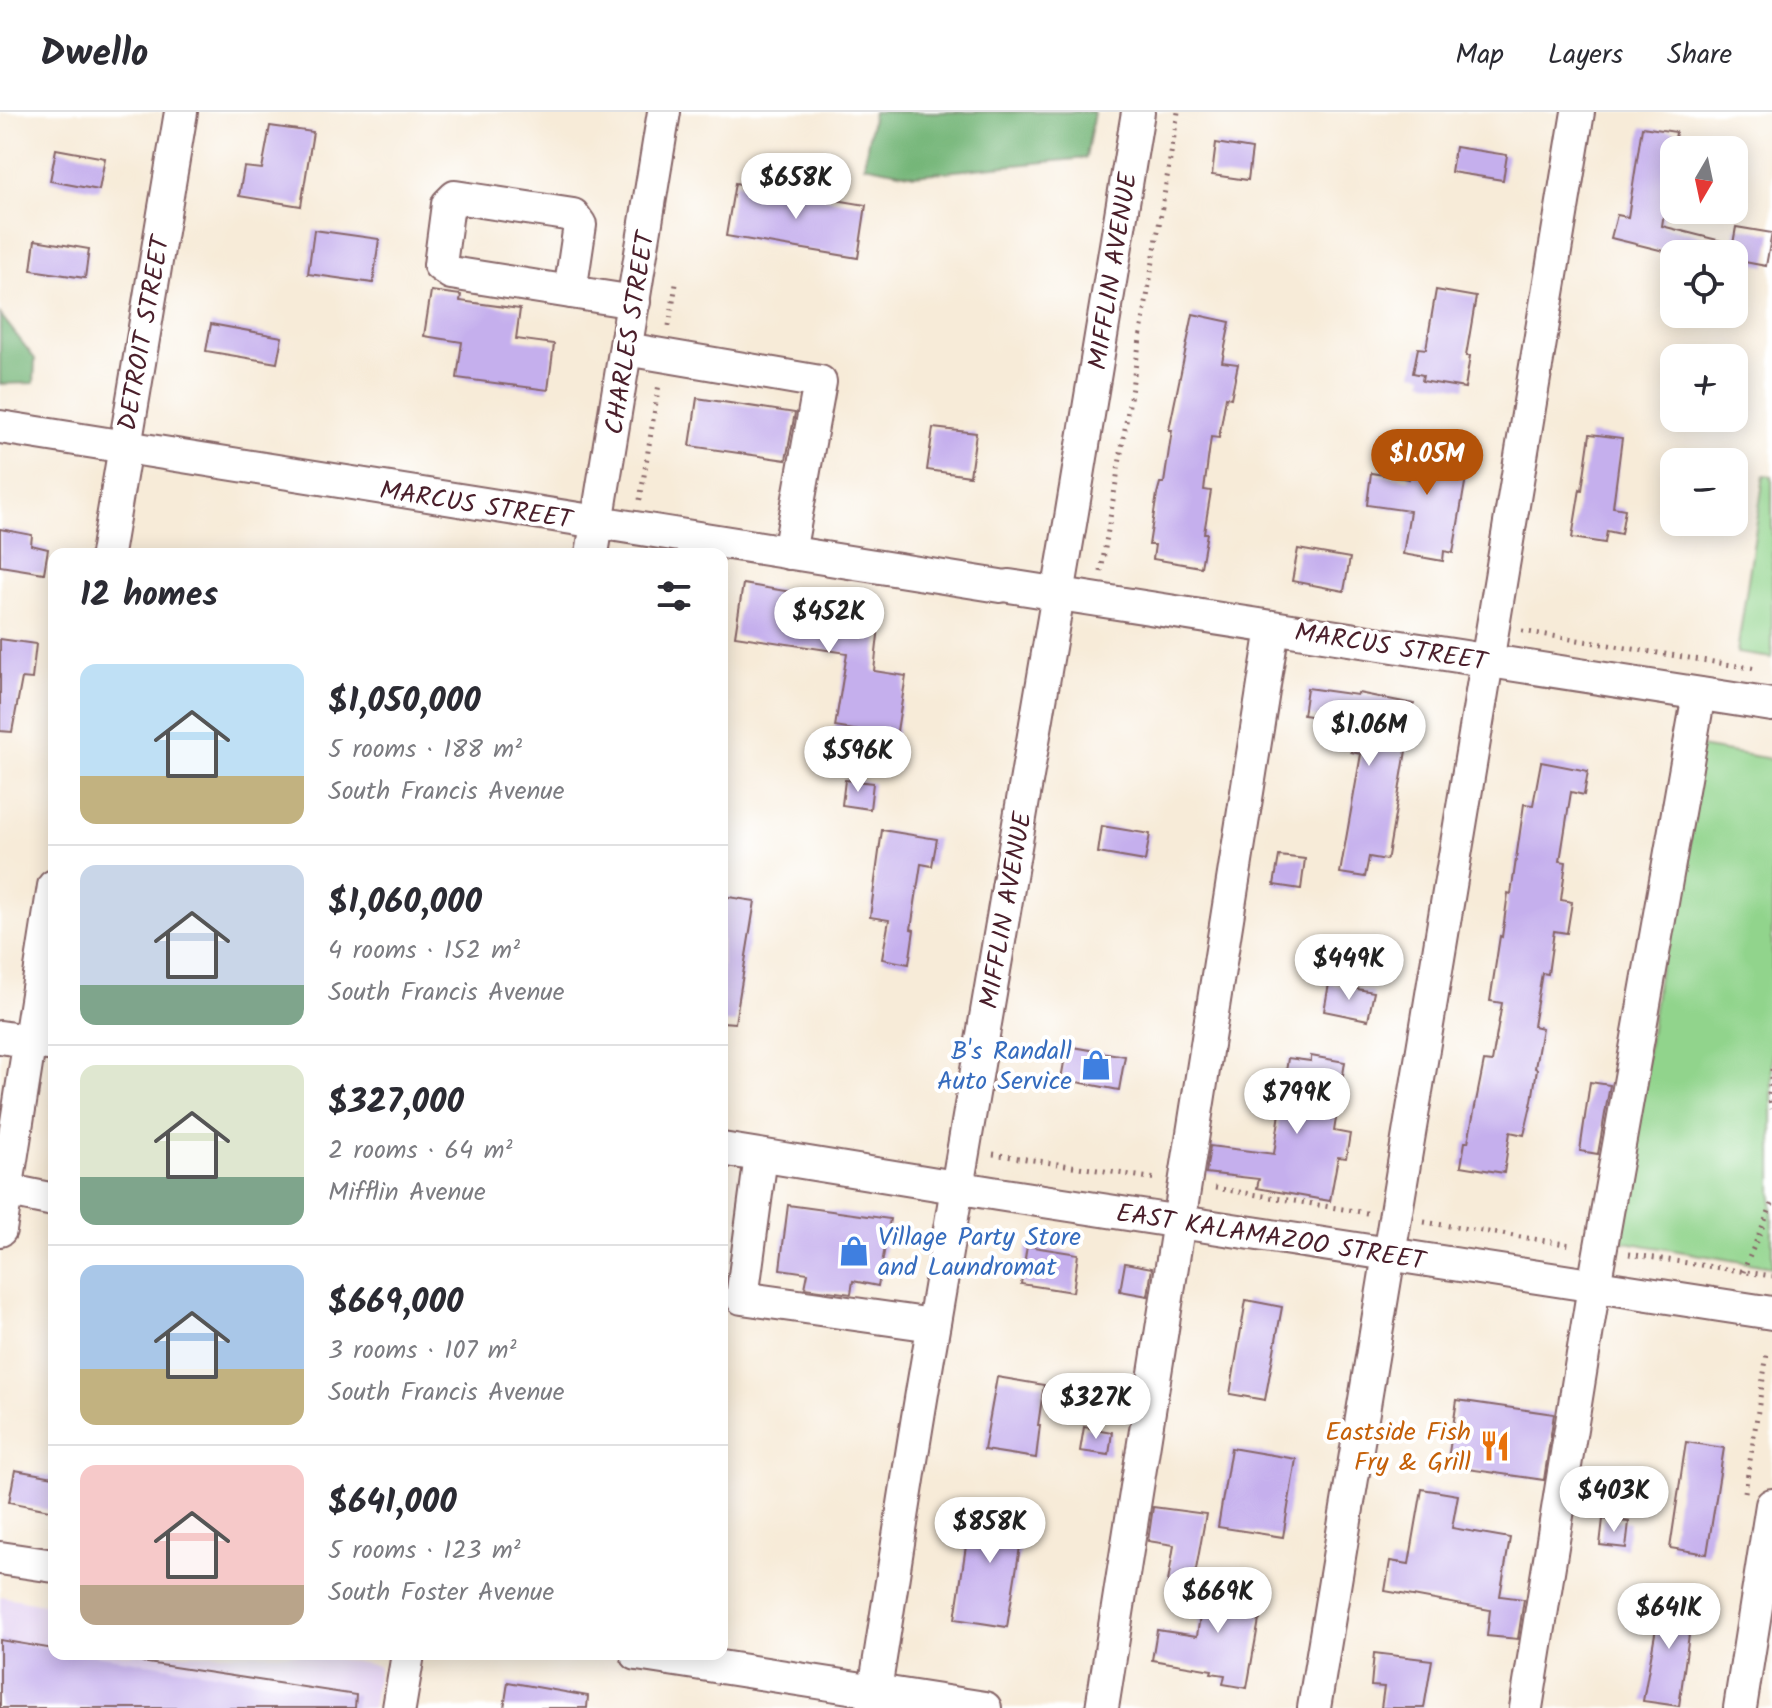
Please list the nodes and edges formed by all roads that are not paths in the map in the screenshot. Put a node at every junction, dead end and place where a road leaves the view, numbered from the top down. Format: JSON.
{"nodes":[{"id":1,"x":181,"y":112,"type":"edge"},
{"id":2,"x":664,"y":112,"type":"edge"},
{"id":3,"x":1138,"y":112,"type":"edge"},
{"id":4,"x":1578,"y":112,"type":"edge"},
{"id":5,"x":570,"y":292,"type":"junction"},
{"id":6,"x":634,"y":302,"type":"junction"},
{"id":7,"x":626,"y":349,"type":"junction"},
{"id":8,"x":0,"y":427,"type":"edge"},
{"id":9,"x":124,"y":448,"type":"junction"},
{"id":10,"x":595,"y":538,"type":"edge"},
{"id":11,"x":108,"y":548,"type":"edge"},
{"id":12,"x":789,"y":553,"type":"junction"},
{"id":13,"x":1059,"y":594,"type":"junction"},
{"id":14,"x":1273,"y":628,"type":"junction"},
{"id":15,"x":1487,"y":660,"type":"junction"},
{"id":16,"x":1699,"y":694,"type":"junction"},
{"id":17,"x":1772,"y":705,"type":"edge"},
{"id":18,"x":48,"y":922,"type":"edge"},
{"id":19,"x":28,"y":1041,"type":"edge"},
{"id":20,"x":728,"y":1150,"type":"edge"},
{"id":21,"x":761,"y":1156,"type":"junction"},
{"id":22,"x":958,"y":1188,"type":"junction"},
{"id":23,"x":5,"y":1190,"type":"junction"},
{"id":24,"x":48,"y":1199,"type":"edge"},
{"id":25,"x":1179,"y":1221,"type":"junction"},
{"id":26,"x":0,"y":1230,"type":"edge"},
{"id":27,"x":1389,"y":1254,"type":"junction"},
{"id":28,"x":1594,"y":1286,"type":"junction"},
{"id":29,"x":1772,"y":1313,"type":"edge"},
{"id":30,"x":933,"y":1325,"type":"junction"},
{"id":31,"x":1772,"y":1505,"type":"edge"},
{"id":32,"x":0,"y":1558,"type":"edge"},
{"id":33,"x":48,"y":1565,"type":"edge"},
{"id":34,"x":407,"y":1660,"type":"edge"},
{"id":35,"x":668,"y":1660,"type":"edge"},
{"id":36,"x":873,"y":1699,"type":"edge"},
{"id":37,"x":399,"y":1708,"type":"edge"},
{"id":38,"x":985,"y":1708,"type":"edge"},
{"id":39,"x":1102,"y":1708,"type":"edge"},
{"id":40,"x":1314,"y":1708,"type":"edge"},
{"id":41,"x":1526,"y":1708,"type":"edge"},
{"id":42,"x":1740,"y":1708,"type":"edge"}],
"edges":[{"from":1,"to":9,"type":"street","name":"DETROIT STREET"},
{"from":2,"to":6,"type":"street","name":"CHARLES STREET"},
{"from":3,"to":13,"type":"street","name":"MIFFLIN AVENUE"},
{"from":4,"to":15,"type":"street"},
{"from":5,"to":5,"type":"street"},
{"from":5,"to":6,"type":"street"},
{"from":6,"to":7,"type":"street","name":"CHARLES STREET"},
{"from":7,"to":10,"type":"street","name":"CHARLES STREET"},
{"from":7,"to":12,"type":"street"},
{"from":8,"to":9,"type":"street","name":"MARCUS STREET"},
{"from":9,"to":10,"type":"street","name":"MARCUS STREET"},
{"from":9,"to":11,"type":"street","name":"DETROIT STREET"},
{"from":10,"to":12,"type":"street","name":"MARCUS STREET"},
{"from":12,"to":13,"type":"street","name":"MARCUS STREET"},
{"from":13,"to":14,"type":"street","name":"MARCUS STREET"},
{"from":13,"to":22,"type":"street","name":"MIFFLIN AVENUE"},
{"from":14,"to":15,"type":"street","name":"MARCUS STREET"},
{"from":14,"to":25,"type":"street"},
{"from":15,"to":16,"type":"street","name":"MARCUS STREET"},
{"from":15,"to":27,"type":"street"},
{"from":16,"to":17,"type":"street","name":"MARCUS STREET"},
{"from":16,"to":28,"type":"street"},
{"from":18,"to":19,"type":"street"},
{"from":19,"to":23,"type":"street"},
{"from":20,"to":21,"type":"street","name":"EAST KALAMAZOO STREET"},
{"from":21,"to":22,"type":"street","name":"EAST KALAMAZOO STREET"},
{"from":21,"to":30,"type":"street"},
{"from":22,"to":25,"type":"street","name":"EAST KALAMAZOO STREET"},
{"from":22,"to":30,"type":"street","name":"MIFFLIN AVENUE"},
{"from":23,"to":24,"type":"street"},
{"from":23,"to":26,"type":"street"},
{"from":25,"to":27,"type":"street","name":"EAST KALAMAZOO STREET"},
{"from":25,"to":39,"type":"street"},
{"from":27,"to":28,"type":"street","name":"EAST KALAMAZOO STREET"},
{"from":27,"to":40,"type":"street"},
{"from":28,"to":29,"type":"street","name":"EAST KALAMAZOO STREET"},
{"from":28,"to":41,"type":"street"},
{"from":30,"to":36,"type":"street","name":"MIFFLIN AVENUE"},
{"from":31,"to":42,"type":"street"},
{"from":32,"to":33,"type":"street"},
{"from":34,"to":37,"type":"street"},
{"from":35,"to":36,"type":"street"},
{"from":36,"to":38,"type":"street"}]}
